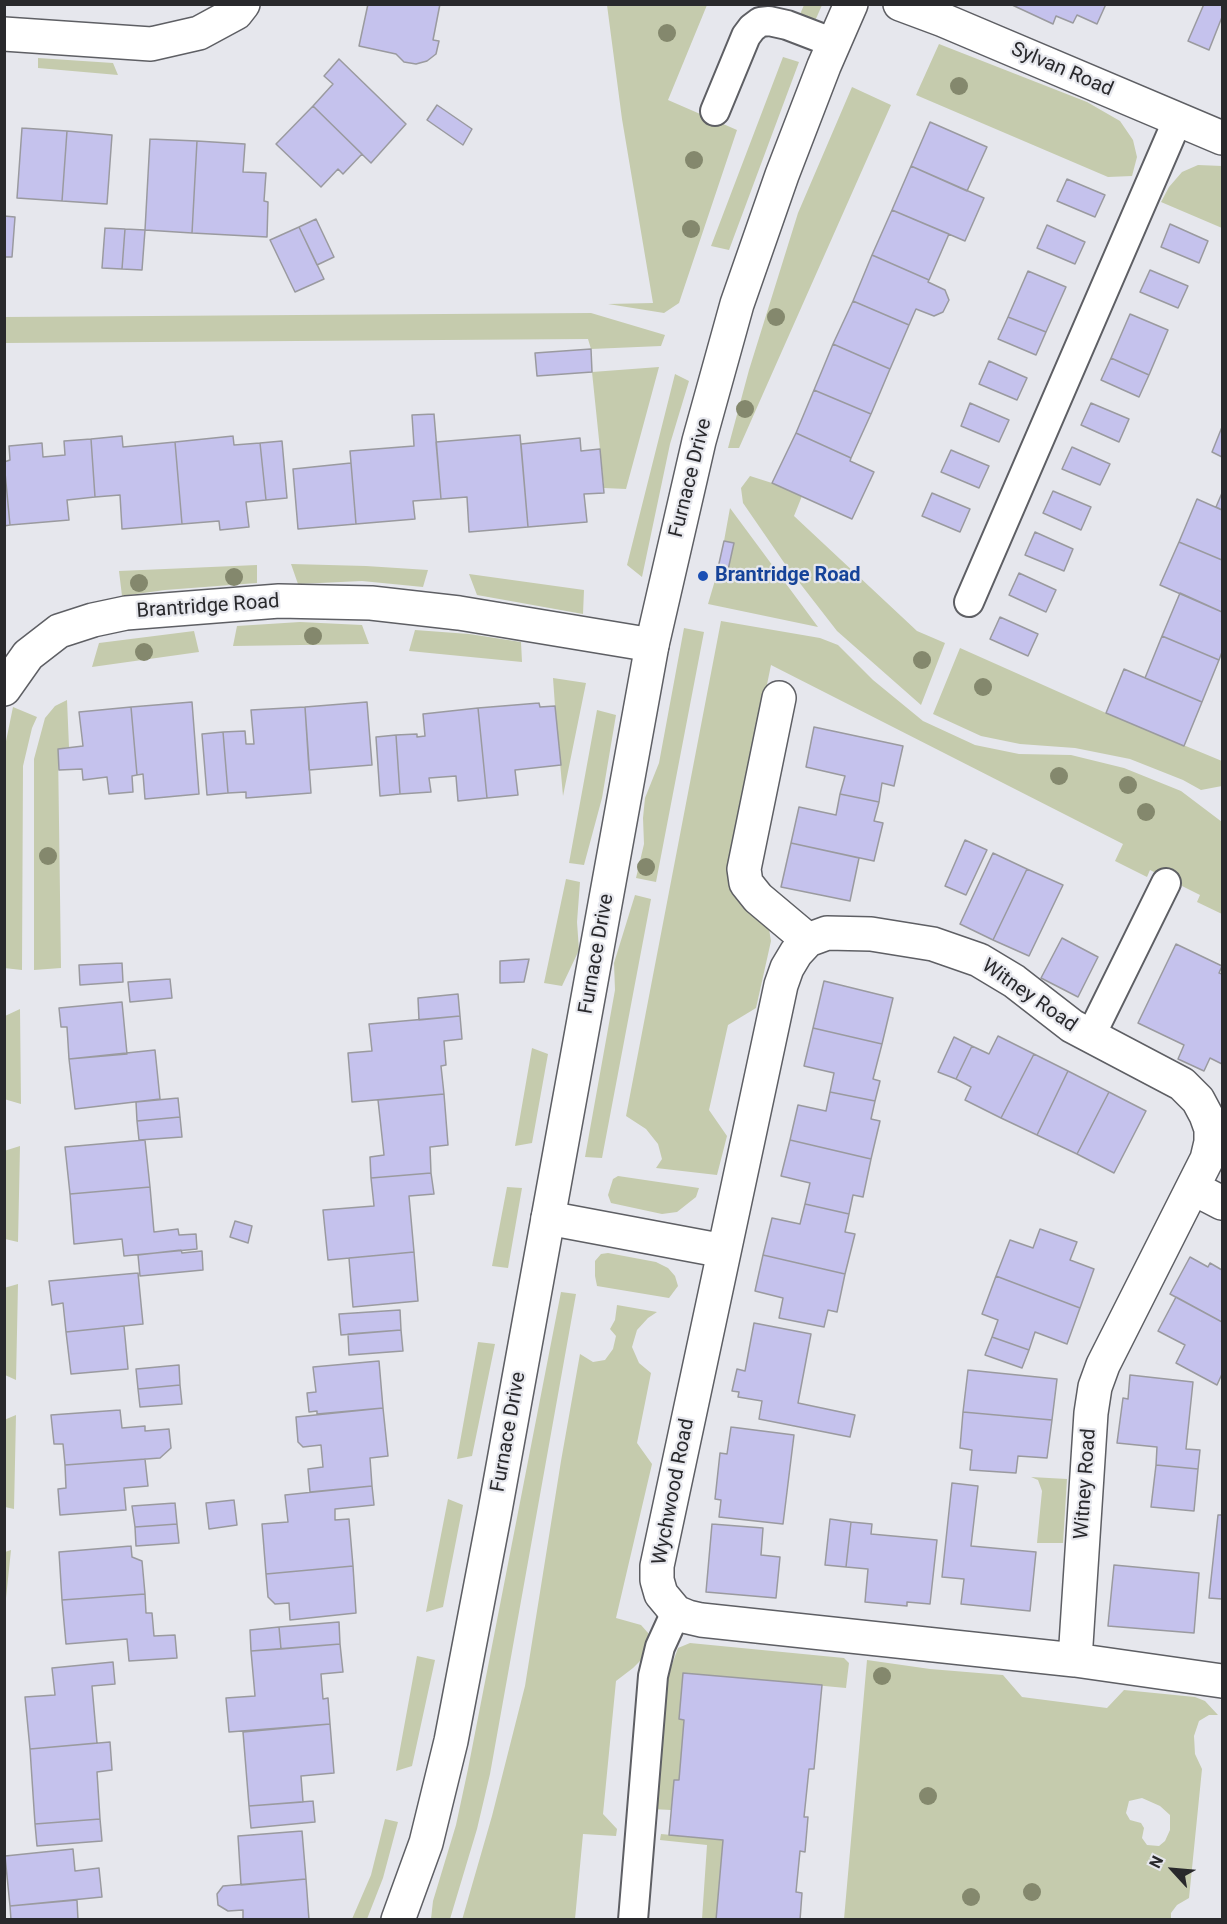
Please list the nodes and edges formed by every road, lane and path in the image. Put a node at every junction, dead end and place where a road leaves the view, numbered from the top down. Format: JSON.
{"nodes":[{"id":1,"x":243,"y":4,"type":"edge"},
{"id":2,"x":851,"y":4,"type":"edge"},
{"id":3,"x":900,"y":4,"type":"edge"},
{"id":4,"x":4,"y":33,"type":"edge"},
{"id":5,"x":834,"y":43,"type":"junction"},
{"id":6,"x":715,"y":111,"type":"dead end"},
{"id":7,"x":1178,"y":119,"type":"junction"},
{"id":8,"x":1222,"y":138,"type":"edge"},
{"id":9,"x":969,"y":602,"type":"dead end"},
{"id":10,"x":652,"y":645,"type":"junction"},
{"id":11,"x":4,"y":689,"type":"edge"},
{"id":12,"x":779,"y":698,"type":"dead end"},
{"id":13,"x":1166,"y":884,"type":"dead end"},
{"id":14,"x":808,"y":939,"type":"junction"},
{"id":15,"x":1090,"y":1037,"type":"junction"},
{"id":16,"x":1193,"y":1188,"type":"junction"},
{"id":17,"x":1222,"y":1203,"type":"edge"},
{"id":18,"x":548,"y":1218,"type":"junction"},
{"id":19,"x":724,"y":1251,"type":"junction"},
{"id":20,"x":676,"y":1612,"type":"junction"},
{"id":21,"x":1075,"y":1660,"type":"junction"},
{"id":22,"x":1222,"y":1682,"type":"edge"},
{"id":23,"x":398,"y":1920,"type":"edge"},
{"id":24,"x":633,"y":1920,"type":"edge"}],
"edges":[{"from":1,"to":4,"type":"street"},
{"from":2,"to":5,"type":"street","name":"Furnace Drive"},
{"from":3,"to":7,"type":"street","name":"Sylvan Road"},
{"from":5,"to":6,"type":"lane"},
{"from":5,"to":10,"type":"street","name":"Furnace Drive"},
{"from":7,"to":8,"type":"street","name":"Sylvan Road"},
{"from":7,"to":9,"type":"lane"},
{"from":10,"to":11,"type":"street","name":"Brantridge Road"},
{"from":10,"to":18,"type":"street","name":"Furnace Drive"},
{"from":12,"to":14,"type":"street"},
{"from":13,"to":15,"type":"lane"},
{"from":14,"to":15,"type":"street","name":"Witney Road"},
{"from":14,"to":19,"type":"street","name":"Wychwood Road"},
{"from":15,"to":16,"type":"street","name":"Witney Road"},
{"from":16,"to":17,"type":"street"},
{"from":16,"to":21,"type":"street","name":"Witney Road"},
{"from":18,"to":19,"type":"street"},
{"from":18,"to":23,"type":"street","name":"Furnace Drive"},
{"from":19,"to":20,"type":"street","name":"Wychwood Road"},
{"from":20,"to":21,"type":"street"},
{"from":20,"to":24,"type":"lane"},
{"from":21,"to":22,"type":"street"}]}
